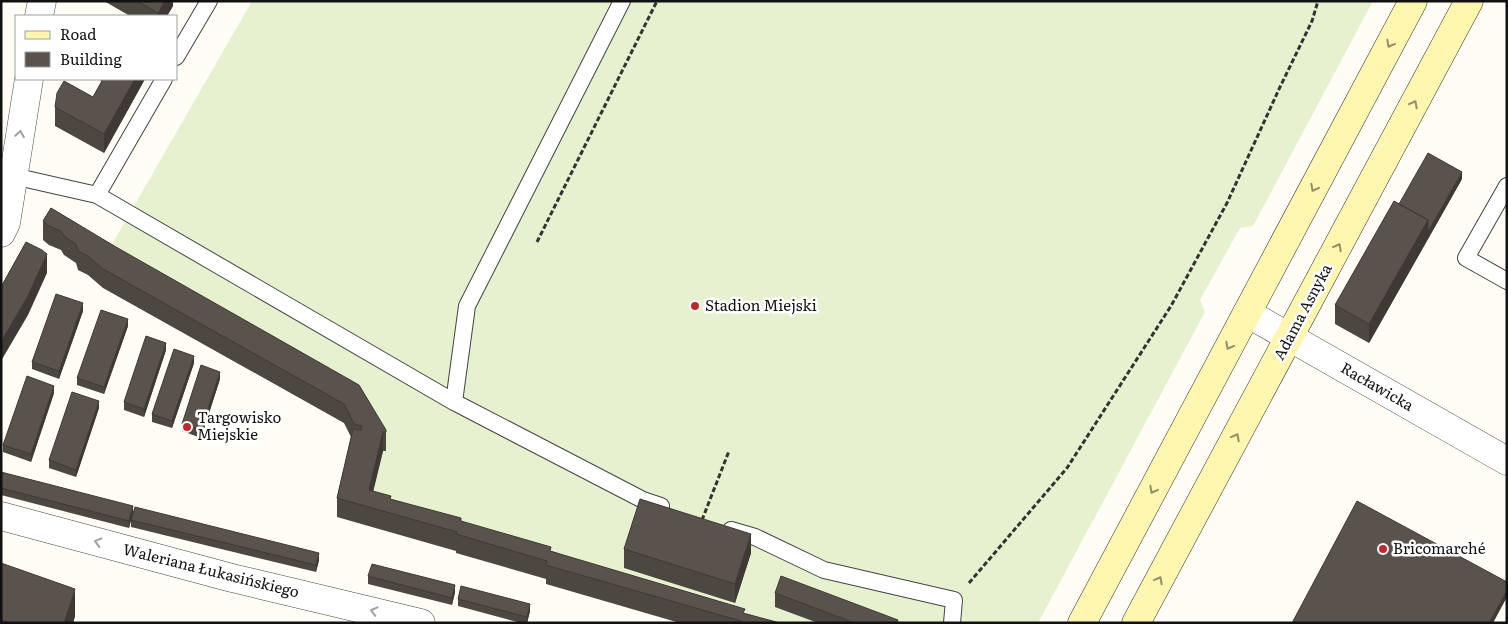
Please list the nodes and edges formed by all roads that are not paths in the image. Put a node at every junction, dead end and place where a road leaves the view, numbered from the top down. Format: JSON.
{"nodes":[{"id":1,"x":42,"y":1,"type":"edge"},
{"id":2,"x":209,"y":1,"type":"edge"},
{"id":3,"x":622,"y":1,"type":"edge"},
{"id":4,"x":1413,"y":1,"type":"edge"},
{"id":5,"x":1469,"y":1,"type":"edge"},
{"id":6,"x":39,"y":15,"type":"edge"},
{"id":7,"x":178,"y":55,"type":"edge"},
{"id":8,"x":29,"y":80,"type":"edge"},
{"id":9,"x":163,"y":80,"type":"edge"},
{"id":10,"x":13,"y":176,"type":"junction"},
{"id":11,"x":1507,"y":186,"type":"edge"},
{"id":12,"x":97,"y":195,"type":"junction"},
{"id":13,"x":1,"y":233,"type":"edge"},
{"id":14,"x":1507,"y":281,"type":"edge"},
{"id":15,"x":1247,"y":313,"type":"junction"},
{"id":16,"x":1290,"y":336,"type":"junction"},
{"id":17,"x":454,"y":402,"type":"junction"},
{"id":18,"x":1507,"y":461,"type":"edge"},
{"id":19,"x":676,"y":512,"type":"edge"},
{"id":20,"x":1,"y":516,"type":"edge"},
{"id":21,"x":702,"y":520,"type":"edge"},
{"id":22,"x":421,"y":623,"type":"edge"},
{"id":23,"x":952,"y":623,"type":"edge"},
{"id":24,"x":1082,"y":623,"type":"edge"},
{"id":25,"x":1136,"y":623,"type":"edge"}],
"edges":[{"from":1,"to":6,"type":"street"},
{"from":2,"to":7,"type":"lane"},
{"from":3,"to":17,"type":"lane"},
{"from":4,"to":15,"type":"main road","one_way":true},
{"from":16,"to":5,"type":"main road","name":"Adama Asnyka","one_way":true},
{"from":10,"to":8,"type":"street","one_way":true},
{"from":9,"to":12,"type":"lane"},
{"from":10,"to":12,"type":"lane"},
{"from":10,"to":13,"type":"street"},
{"from":11,"to":14,"type":"lane"},
{"from":12,"to":17,"type":"lane"},
{"from":15,"to":16,"type":"street","name":"Racławicka"},
{"from":15,"to":24,"type":"main road","one_way":true},
{"from":16,"to":18,"type":"street","name":"Racławicka"},
{"from":25,"to":16,"type":"main road","name":"Adama Asnyka","one_way":true},
{"from":17,"to":19,"type":"lane"},
{"from":22,"to":20,"type":"street","name":"Waleriana Łukasińskiego","one_way":true},
{"from":21,"to":23,"type":"lane"}]}
